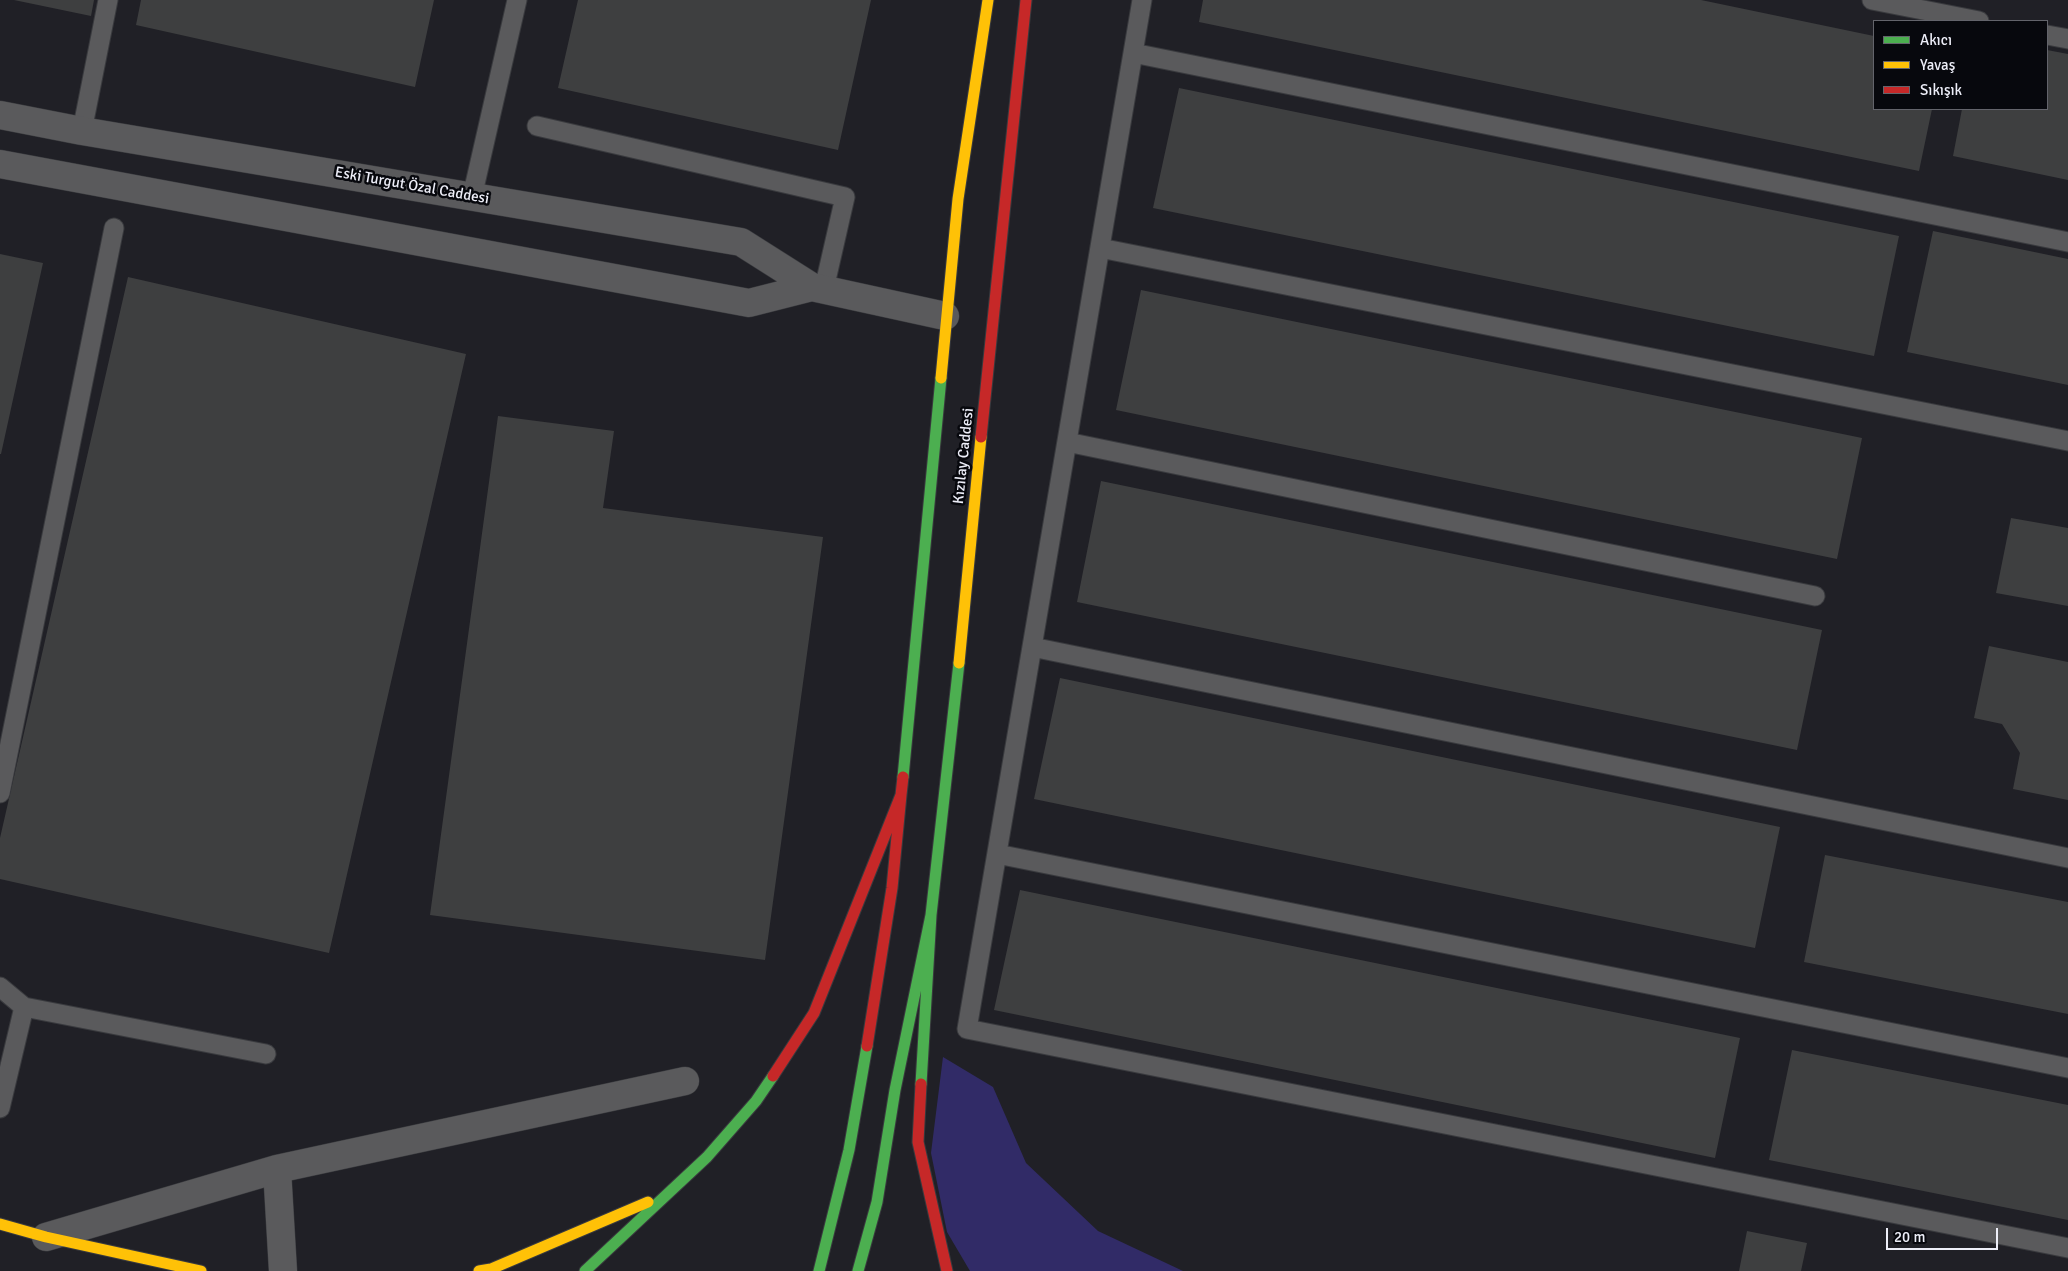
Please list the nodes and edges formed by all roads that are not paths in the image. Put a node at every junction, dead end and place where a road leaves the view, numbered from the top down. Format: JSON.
{"nodes":[{"id":1,"x":108,"y":0,"type":"edge"},
{"id":2,"x":516,"y":0,"type":"edge"},
{"id":3,"x":988,"y":0,"type":"edge"},
{"id":4,"x":1026,"y":0,"type":"edge"},
{"id":5,"x":1142,"y":0,"type":"edge"},
{"id":6,"x":1872,"y":0,"type":"edge"},
{"id":7,"x":1974,"y":20,"type":"edge"},
{"id":8,"x":2048,"y":35,"type":"edge"},
{"id":9,"x":2068,"y":39,"type":"edge"},
{"id":10,"x":1133,"y":53,"type":"junction"},
{"id":11,"x":0,"y":115,"type":"edge"},
{"id":12,"x":537,"y":126,"type":"dead end"},
{"id":13,"x":82,"y":131,"type":"junction"},
{"id":14,"x":0,"y":164,"type":"edge"},
{"id":15,"x":472,"y":196,"type":"junction"},
{"id":16,"x":114,"y":228,"type":"dead end"},
{"id":17,"x":2068,"y":242,"type":"edge"},
{"id":18,"x":1100,"y":248,"type":"junction"},
{"id":19,"x":818,"y":288,"type":"junction"},
{"id":20,"x":945,"y":316,"type":"junction"},
{"id":21,"x":2068,"y":441,"type":"edge"},
{"id":22,"x":1067,"y":442,"type":"junction"},
{"id":23,"x":1815,"y":596,"type":"dead end"},
{"id":24,"x":1032,"y":646,"type":"junction"},
{"id":25,"x":0,"y":793,"type":"edge"},
{"id":26,"x":901,"y":795,"type":"junction"},
{"id":27,"x":997,"y":854,"type":"junction"},
{"id":28,"x":2068,"y":858,"type":"edge"},
{"id":29,"x":931,"y":915,"type":"junction"},
{"id":30,"x":0,"y":986,"type":"edge"},
{"id":31,"x":24,"y":1007,"type":"junction"},
{"id":32,"x":266,"y":1054,"type":"dead end"},
{"id":33,"x":2068,"y":1068,"type":"edge"},
{"id":34,"x":685,"y":1081,"type":"dead end"},
{"id":35,"x":0,"y":1108,"type":"edge"},
{"id":36,"x":276,"y":1169,"type":"junction"},
{"id":37,"x":668,"y":1194,"type":"junction"},
{"id":38,"x":0,"y":1224,"type":"edge"},
{"id":39,"x":46,"y":1237,"type":"junction"},
{"id":40,"x":2068,"y":1248,"type":"edge"},
{"id":41,"x":201,"y":1271,"type":"edge"},
{"id":42,"x":283,"y":1271,"type":"edge"},
{"id":43,"x":479,"y":1271,"type":"edge"},
{"id":44,"x":585,"y":1271,"type":"edge"},
{"id":45,"x":819,"y":1271,"type":"edge"},
{"id":46,"x":858,"y":1271,"type":"edge"},
{"id":47,"x":947,"y":1271,"type":"edge"}],
"edges":[{"from":1,"to":13,"type":"lane"},
{"from":2,"to":15,"type":"lane"},
{"from":3,"to":20,"type":"main road","name":"Kızılay Caddesi"},
{"from":4,"to":29,"type":"main road","name":"Kızılay Caddesi"},
{"from":5,"to":10,"type":"lane"},
{"from":6,"to":7,"type":"lane"},
{"from":8,"to":9,"type":"lane"},
{"from":10,"to":17,"type":"lane"},
{"from":10,"to":18,"type":"lane"},
{"from":11,"to":13,"type":"street","name":"Eski Turgut Özal Caddesi"},
{"from":12,"to":19,"type":"lane"},
{"from":13,"to":15,"type":"street","name":"Eski Turgut Özal Caddesi"},
{"from":14,"to":19,"type":"street","name":"Eski Turgut Özal Caddesi"},
{"from":15,"to":19,"type":"street","name":"Eski Turgut Özal Caddesi"},
{"from":16,"to":25,"type":"lane"},
{"from":18,"to":21,"type":"lane"},
{"from":18,"to":22,"type":"lane"},
{"from":19,"to":20,"type":"street","name":"Eski Turgut Özal Caddesi"},
{"from":20,"to":26,"type":"main road","name":"Kızılay Caddesi"},
{"from":22,"to":23,"type":"lane"},
{"from":22,"to":24,"type":"lane"},
{"from":24,"to":27,"type":"lane"},
{"from":24,"to":28,"type":"lane"},
{"from":26,"to":37,"type":"main road"},
{"from":26,"to":45,"type":"main road","name":"Kızılay Caddesi"},
{"from":27,"to":33,"type":"lane"},
{"from":27,"to":40,"type":"lane"},
{"from":29,"to":46,"type":"main road"},
{"from":29,"to":47,"type":"main road"},
{"from":30,"to":31,"type":"lane"},
{"from":31,"to":32,"type":"lane"},
{"from":31,"to":35,"type":"lane"},
{"from":34,"to":36,"type":"street"},
{"from":36,"to":39,"type":"street"},
{"from":36,"to":42,"type":"street"},
{"from":37,"to":43,"type":"main road"},
{"from":37,"to":44,"type":"main road"},
{"from":38,"to":39,"type":"main road"},
{"from":39,"to":41,"type":"main road"}]}
